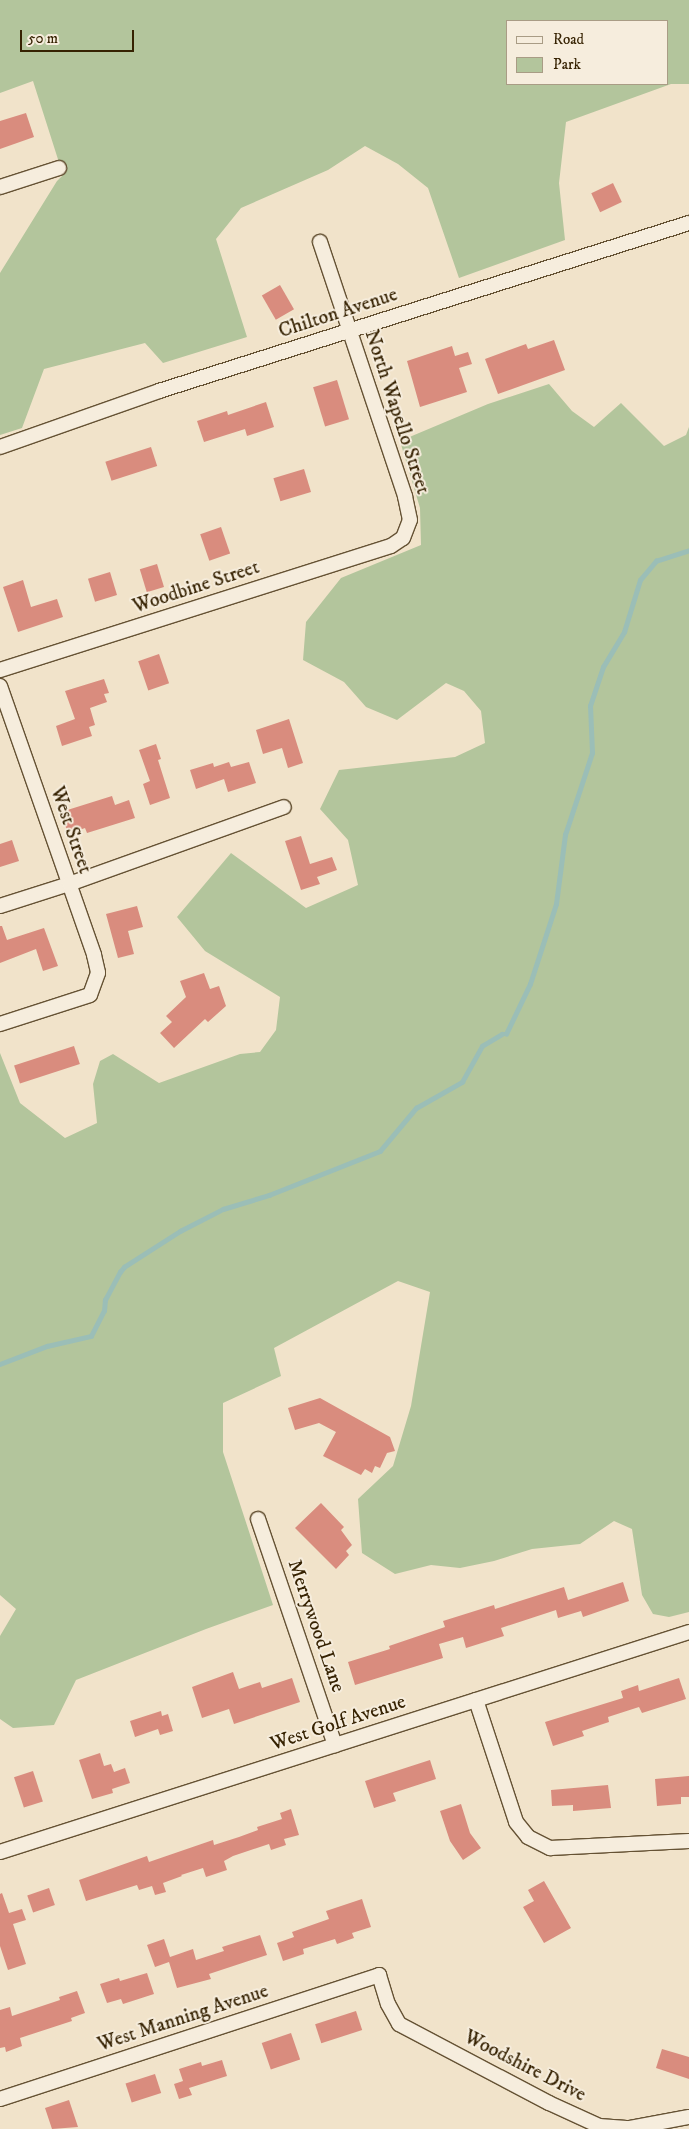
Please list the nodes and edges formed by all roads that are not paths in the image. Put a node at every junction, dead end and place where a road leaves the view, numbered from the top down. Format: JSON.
{"nodes":[{"id":1,"x":59,"y":168,"type":"dead end"},
{"id":2,"x":0,"y":187,"type":"edge"},
{"id":3,"x":689,"y":223,"type":"edge"},
{"id":4,"x":320,"y":242,"type":"dead end"},
{"id":5,"x":349,"y":330,"type":"junction"},
{"id":6,"x":0,"y":447,"type":"edge"},
{"id":7,"x":403,"y":538,"type":"joint"},
{"id":8,"x":0,"y":670,"type":"edge"},
{"id":9,"x":0,"y":686,"type":"edge"},
{"id":10,"x":284,"y":807,"type":"dead end"},
{"id":11,"x":69,"y":884,"type":"junction"},
{"id":12,"x":0,"y":906,"type":"edge"},
{"id":13,"x":0,"y":1024,"type":"edge"},
{"id":14,"x":258,"y":1519,"type":"dead end"},
{"id":15,"x":689,"y":1632,"type":"edge"},
{"id":16,"x":476,"y":1700,"type":"junction"},
{"id":17,"x":335,"y":1746,"type":"junction"},
{"id":18,"x":689,"y":1841,"type":"edge"},
{"id":19,"x":0,"y":1852,"type":"edge"},
{"id":20,"x":379,"y":1975,"type":"joint"},
{"id":21,"x":0,"y":2099,"type":"edge"},
{"id":22,"x":689,"y":2117,"type":"edge"},
{"id":23,"x":653,"y":2126,"type":"edge"}],
"edges":[{"from":1,"to":2,"type":"street"},
{"from":3,"to":5,"type":"street","name":"Chilton Avenue"},
{"from":4,"to":5,"type":"street","name":"North Wapello Street"},
{"from":5,"to":6,"type":"street","name":"Chilton Avenue"},
{"from":5,"to":7,"type":"street","name":"North Wapello Street"},
{"from":7,"to":8,"type":"street","name":"Woodbine Street"},
{"from":9,"to":11,"type":"street","name":"West Street"},
{"from":10,"to":11,"type":"street"},
{"from":11,"to":12,"type":"street"},
{"from":11,"to":13,"type":"street","name":"West Street"},
{"from":14,"to":17,"type":"street","name":"Merrywood Lane"},
{"from":15,"to":16,"type":"street","name":"West Golf Avenue"},
{"from":16,"to":17,"type":"street","name":"West Golf Avenue"},
{"from":16,"to":18,"type":"street"},
{"from":17,"to":19,"type":"street","name":"West Golf Avenue"},
{"from":20,"to":21,"type":"street","name":"West Manning Avenue"},
{"from":20,"to":23,"type":"street","name":"Woodshire Drive"},
{"from":22,"to":23,"type":"street","name":"Woodshire Drive"}]}
